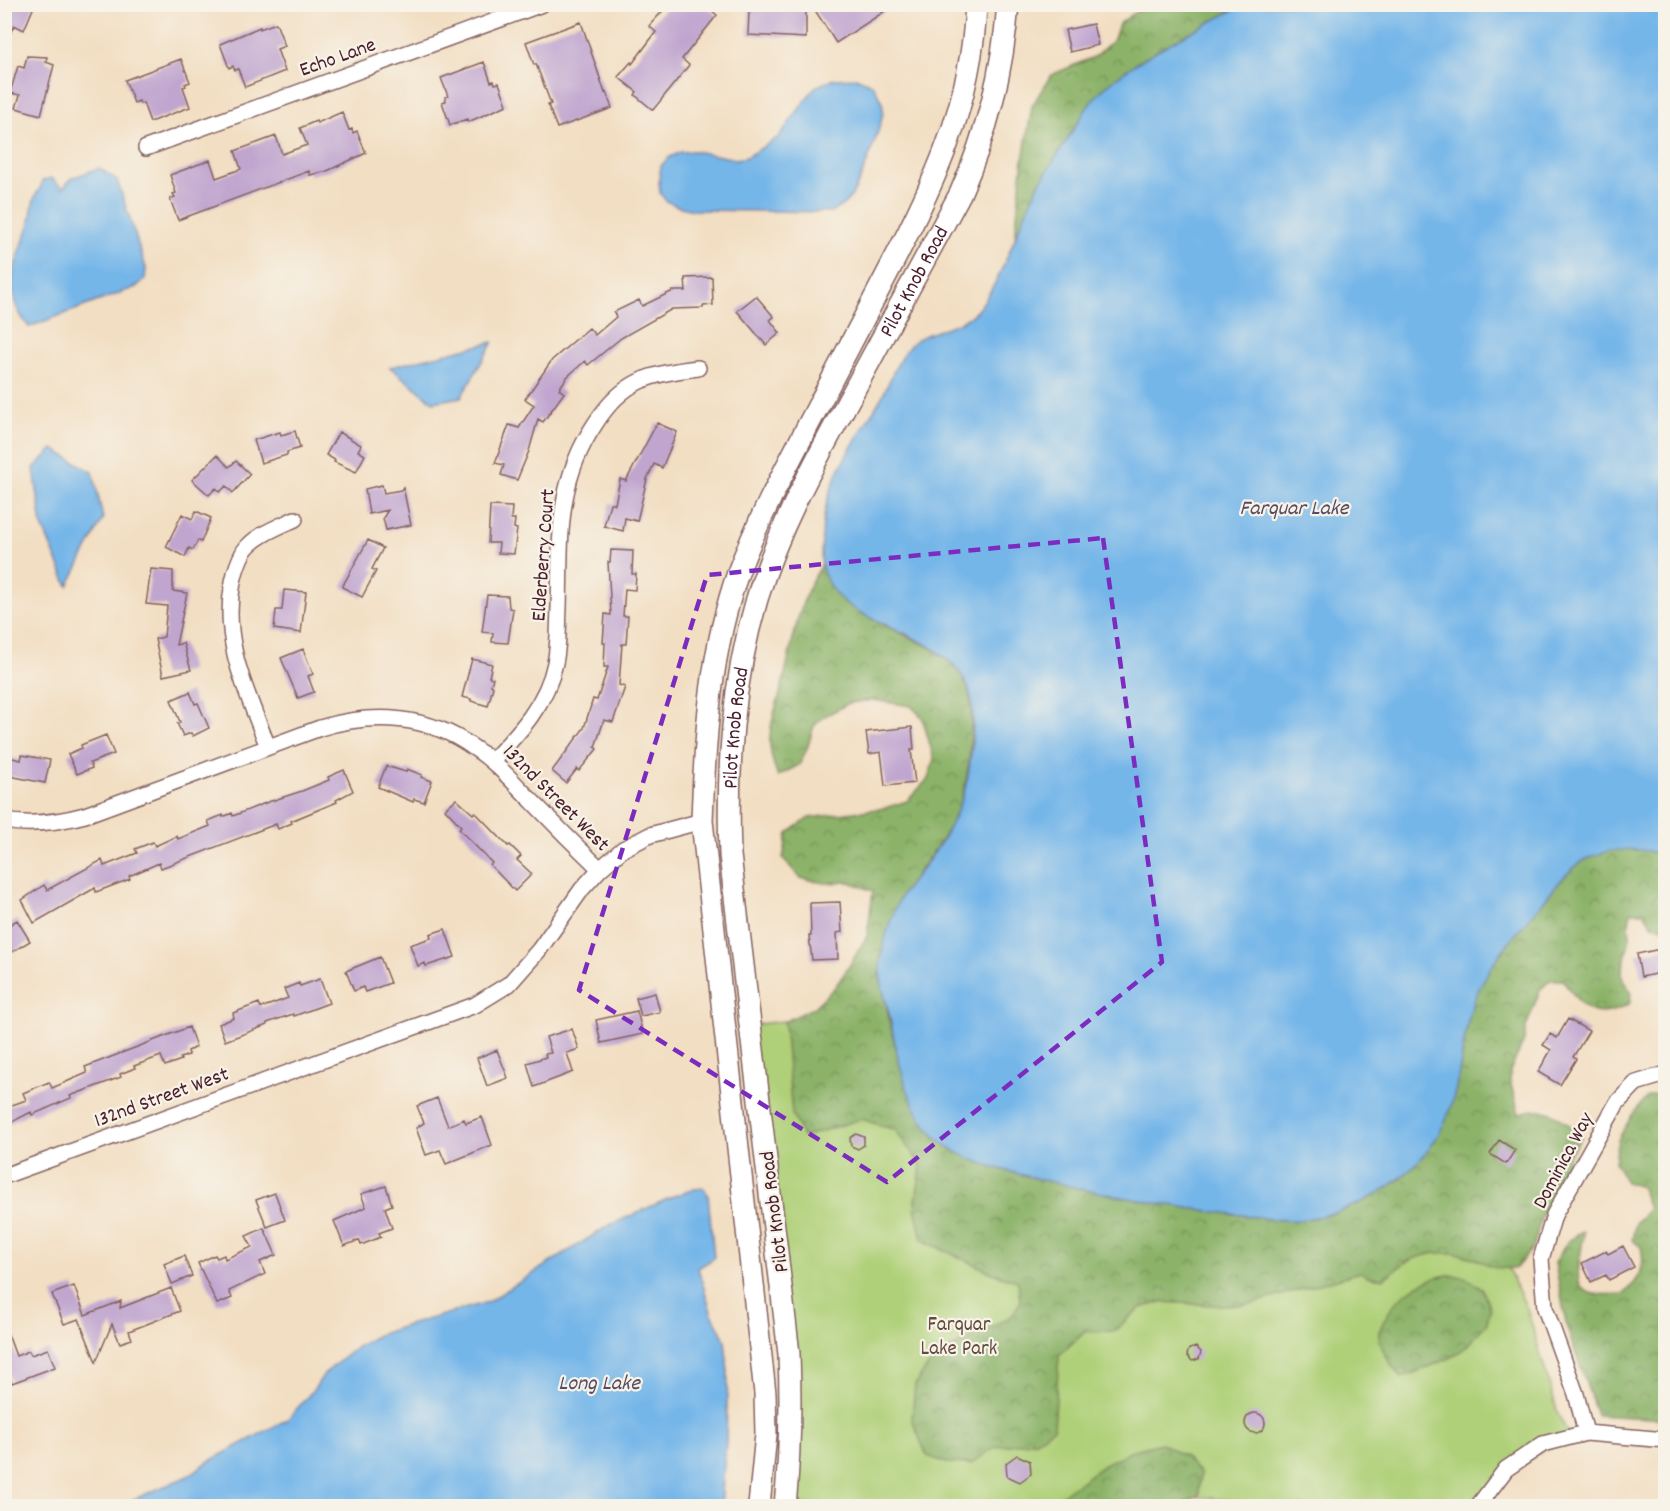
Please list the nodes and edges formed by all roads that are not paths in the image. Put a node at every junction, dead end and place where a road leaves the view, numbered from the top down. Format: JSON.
{"nodes":[{"id":1,"x":542,"y":4,"type":"edge"},
{"id":2,"x":976,"y":4,"type":"edge"},
{"id":3,"x":1008,"y":4,"type":"edge"},
{"id":4,"x":146,"y":148,"type":"dead end"},
{"id":5,"x":698,"y":368,"type":"dead end"},
{"id":6,"x":295,"y":519,"type":"dead end"},
{"id":7,"x":268,"y":747,"type":"junction"},
{"id":8,"x":492,"y":761,"type":"junction"},
{"id":9,"x":728,"y":812,"type":"junction"},
{"id":10,"x":4,"y":821,"type":"edge"},
{"id":11,"x":702,"y":821,"type":"junction"},
{"id":12,"x":600,"y":869,"type":"junction"},
{"id":13,"x":1665,"y":1074,"type":"edge"},
{"id":14,"x":4,"y":1176,"type":"edge"},
{"id":15,"x":1586,"y":1433,"type":"junction"},
{"id":16,"x":1665,"y":1440,"type":"edge"},
{"id":17,"x":759,"y":1506,"type":"edge"},
{"id":18,"x":785,"y":1506,"type":"edge"},
{"id":19,"x":1478,"y":1506,"type":"edge"}],
"edges":[{"from":1,"to":4,"type":"street","name":"Echo Lane"},
{"from":2,"to":11,"type":"main road","name":"Pilot Knob Road"},
{"from":3,"to":9,"type":"main road","name":"Pilot Knob Road"},
{"from":5,"to":8,"type":"street","name":"Elderberry Court"},
{"from":6,"to":7,"type":"street"},
{"from":7,"to":8,"type":"street","name":"132nd Street West"},
{"from":7,"to":10,"type":"street","name":"132nd Street West"},
{"from":8,"to":12,"type":"street","name":"132nd Street West"},
{"from":9,"to":11,"type":"main road"},
{"from":9,"to":18,"type":"main road","name":"Pilot Knob Road"},
{"from":11,"to":12,"type":"street"},
{"from":11,"to":17,"type":"main road","name":"Pilot Knob Road"},
{"from":12,"to":14,"type":"street","name":"132nd Street West"},
{"from":13,"to":15,"type":"street","name":"Dominica Way"},
{"from":15,"to":16,"type":"street"},
{"from":15,"to":19,"type":"street"}]}
